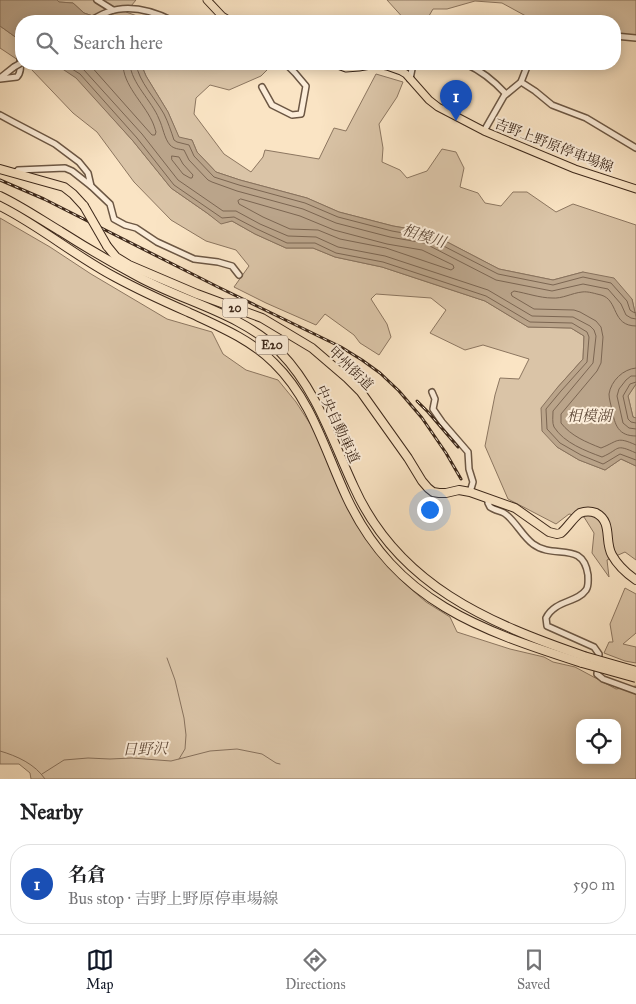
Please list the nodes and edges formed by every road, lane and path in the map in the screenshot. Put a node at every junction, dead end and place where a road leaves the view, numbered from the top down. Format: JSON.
{"nodes":[{"id":1,"x":97,"y":0,"type":"edge"},
{"id":2,"x":207,"y":0,"type":"edge"},
{"id":3,"x":113,"y":10,"type":"junction"},
{"id":4,"x":101,"y":15,"type":"edge"},
{"id":5,"x":160,"y":15,"type":"edge"},
{"id":6,"x":221,"y":15,"type":"edge"},
{"id":7,"x":621,"y":37,"type":"edge"},
{"id":8,"x":636,"y":38,"type":"edge"},
{"id":9,"x":15,"y":66,"type":"edge"},
{"id":10,"x":20,"y":70,"type":"edge"},
{"id":11,"x":293,"y":70,"type":"edge"},
{"id":12,"x":398,"y":70,"type":"edge"},
{"id":13,"x":412,"y":70,"type":"edge"},
{"id":14,"x":478,"y":70,"type":"edge"},
{"id":15,"x":526,"y":70,"type":"edge"},
{"id":16,"x":0,"y":78,"type":"edge"},
{"id":17,"x":410,"y":79,"type":"junction"},
{"id":18,"x":521,"y":82,"type":"junction"},
{"id":19,"x":262,"y":87,"type":"dead end"},
{"id":20,"x":506,"y":94,"type":"junction"},
{"id":21,"x":0,"y":114,"type":"edge"},
{"id":22,"x":484,"y":132,"type":"junction"},
{"id":23,"x":636,"y":148,"type":"edge"},
{"id":24,"x":0,"y":169,"type":"edge"},
{"id":25,"x":15,"y":173,"type":"junction"},
{"id":26,"x":90,"y":186,"type":"junction"},
{"id":27,"x":636,"y":189,"type":"edge"},
{"id":28,"x":0,"y":196,"type":"edge"},
{"id":29,"x":0,"y":206,"type":"edge"},
{"id":30,"x":239,"y":275,"type":"dead end"},
{"id":31,"x":432,"y":392,"type":"dead end"},
{"id":32,"x":470,"y":492,"type":"junction"},
{"id":33,"x":488,"y":499,"type":"junction"},
{"id":34,"x":636,"y":580,"type":"edge"},
{"id":35,"x":583,"y":659,"type":"junction"},
{"id":36,"x":636,"y":671,"type":"edge"},
{"id":37,"x":636,"y":678,"type":"edge"},
{"id":38,"x":636,"y":691,"type":"edge"}],
"edges":[{"from":1,"to":3,"type":"street"},
{"from":2,"to":6,"type":"main road"},
{"from":3,"to":4,"type":"street"},
{"from":3,"to":5,"type":"street"},
{"from":7,"to":8,"type":"street"},
{"from":9,"to":16,"type":"street","bridge":true},
{"from":10,"to":16,"type":"street"},
{"from":11,"to":19,"type":"street"},
{"from":12,"to":17,"type":"main road","name":"吉野上野原停車場線"},
{"from":13,"to":17,"type":"street"},
{"from":14,"to":20,"type":"street"},
{"from":15,"to":18,"type":"street"},
{"from":17,"to":22,"type":"main road","name":"吉野上野原停車場線"},
{"from":18,"to":20,"type":"street"},
{"from":18,"to":23,"type":"street"},
{"from":20,"to":22,"type":"street"},
{"from":21,"to":26,"type":"street"},
{"from":22,"to":27,"type":"main road","name":"吉野上野原停車場線"},
{"from":24,"to":25,"type":"highway","name":"甲州街道","number":"20"},
{"from":25,"to":26,"type":"street"},
{"from":25,"to":32,"type":"highway","name":"甲州街道","number":"20","bridge":true},
{"from":26,"to":30,"type":"street"},
{"from":28,"to":35,"type":"highway","name":"中央自動車道","number":"E20"},
{"from":29,"to":35,"type":"highway","name":"中央自動車道","number":"E20"},
{"from":31,"to":32,"type":"street"},
{"from":32,"to":33,"type":"highway","name":"甲州街道","number":"20"},
{"from":33,"to":34,"type":"highway","name":"甲州街道","number":"20"},
{"from":33,"to":38,"type":"street"},
{"from":35,"to":36,"type":"highway","name":"中央自動車道","number":"E20","bridge":true},
{"from":35,"to":37,"type":"highway","name":"中央自動車道","number":"E20","bridge":true}]}
